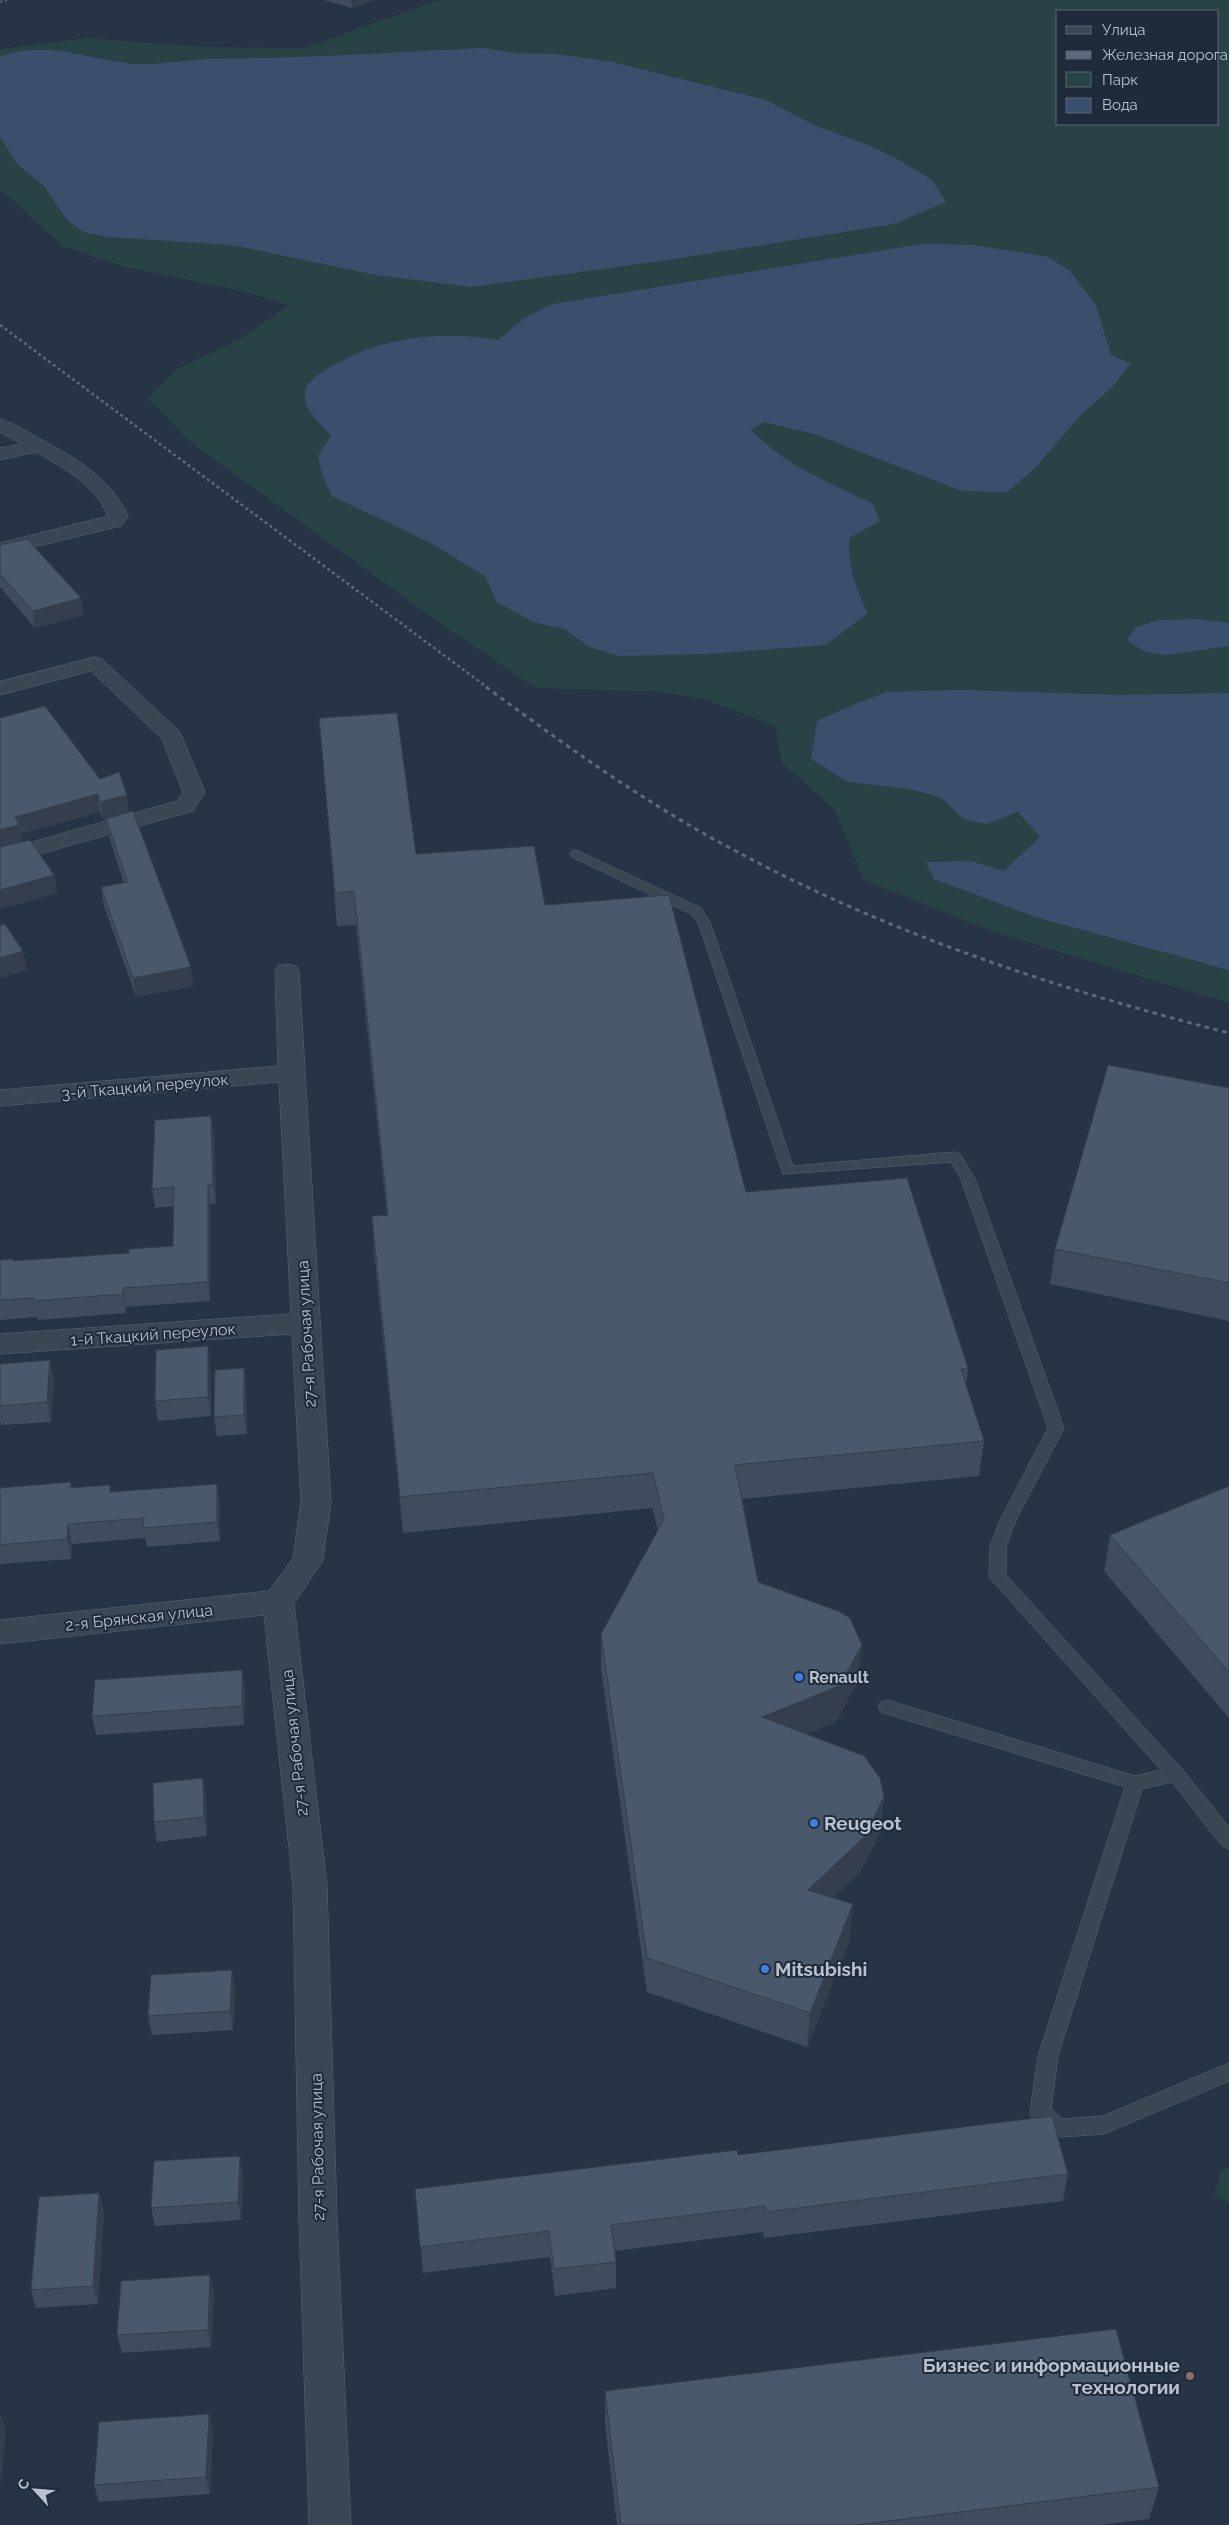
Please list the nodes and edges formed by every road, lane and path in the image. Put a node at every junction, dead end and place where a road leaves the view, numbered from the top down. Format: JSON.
{"nodes":[{"id":1,"x":0,"y":424,"type":"edge"},
{"id":2,"x":36,"y":446,"type":"junction"},
{"id":3,"x":0,"y":454,"type":"edge"},
{"id":4,"x":0,"y":549,"type":"edge"},
{"id":5,"x":0,"y":689,"type":"edge"},
{"id":6,"x":576,"y":854,"type":"dead end"},
{"id":7,"x":0,"y":858,"type":"edge"},
{"id":8,"x":287,"y":971,"type":"dead end"},
{"id":9,"x":291,"y":1073,"type":"junction"},
{"id":10,"x":0,"y":1098,"type":"edge"},
{"id":11,"x":305,"y":1323,"type":"junction"},
{"id":12,"x":0,"y":1344,"type":"edge"},
{"id":13,"x":278,"y":1602,"type":"junction"},
{"id":14,"x":0,"y":1632,"type":"edge"},
{"id":15,"x":887,"y":1707,"type":"dead end"},
{"id":16,"x":1176,"y":1774,"type":"junction"},
{"id":17,"x":1135,"y":1783,"type":"junction"},
{"id":18,"x":1229,"y":1841,"type":"edge"},
{"id":19,"x":1229,"y":2072,"type":"edge"},
{"id":20,"x":330,"y":2525,"type":"edge"}],
"edges":[{"from":1,"to":2,"type":"street"},
{"from":2,"to":3,"type":"street"},
{"from":2,"to":4,"type":"street"},
{"from":5,"to":7,"type":"street"},
{"from":6,"to":16,"type":"lane"},
{"from":8,"to":9,"type":"street","name":"27-я Рабочая улица"},
{"from":9,"to":10,"type":"street","name":"3-й Ткацкий переулок"},
{"from":9,"to":11,"type":"street","name":"27-я Рабочая улица"},
{"from":11,"to":12,"type":"street","name":"1-й Ткацкий переулок"},
{"from":11,"to":13,"type":"street","name":"27-я Рабочая улица"},
{"from":13,"to":14,"type":"street","name":"2-я Брянская улица"},
{"from":13,"to":20,"type":"street","name":"27-я Рабочая улица"},
{"from":15,"to":17,"type":"lane"},
{"from":16,"to":17,"type":"lane"},
{"from":16,"to":18,"type":"lane"},
{"from":17,"to":19,"type":"lane"}]}
